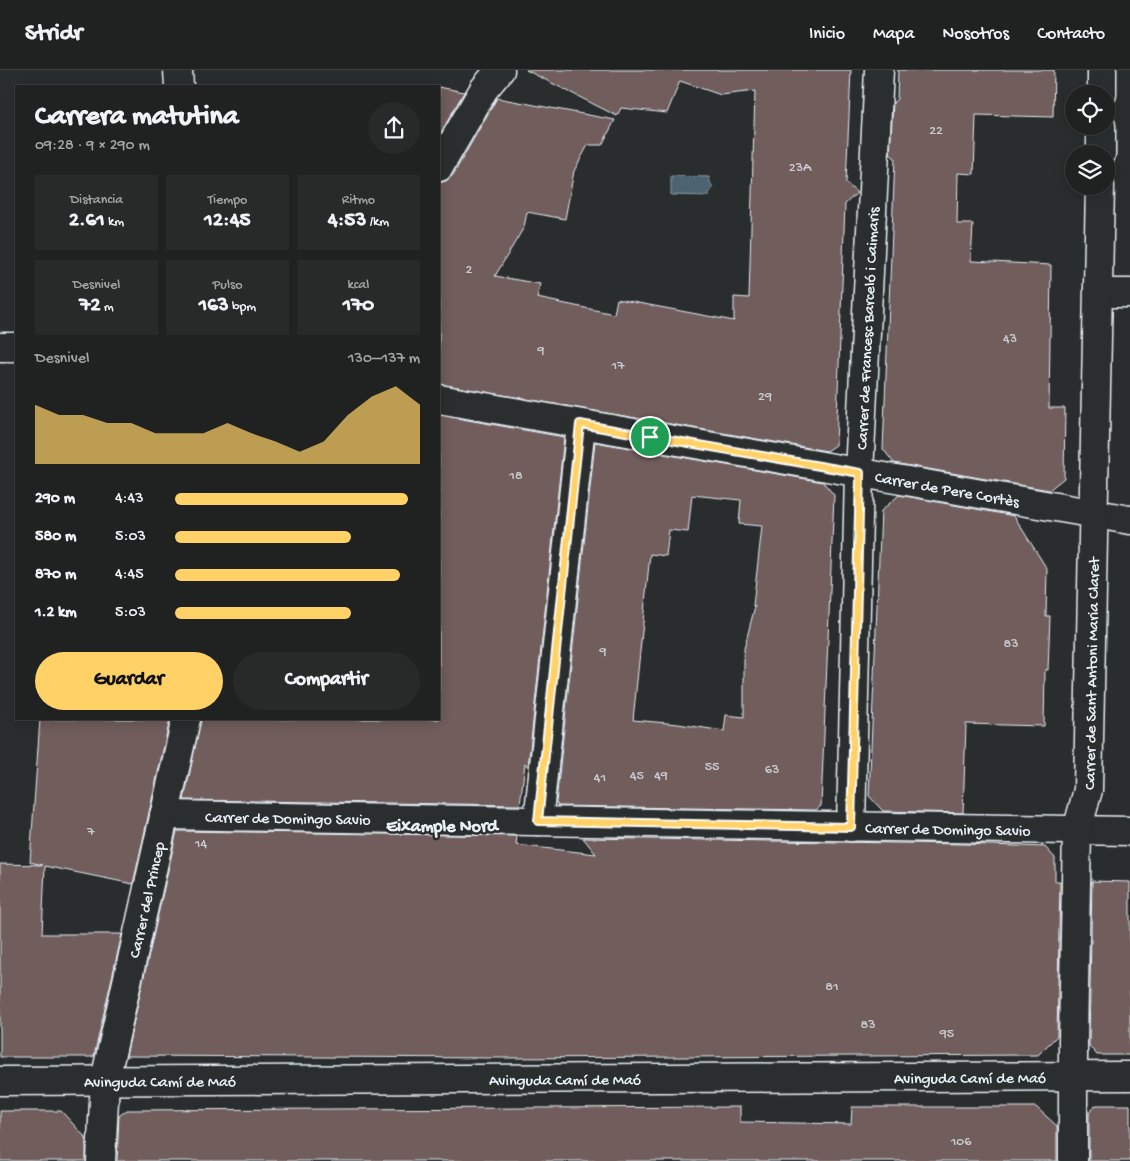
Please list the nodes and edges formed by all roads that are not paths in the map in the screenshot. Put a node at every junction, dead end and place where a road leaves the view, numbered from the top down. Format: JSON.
{"nodes":[{"id":1,"x":178,"y":70,"type":"edge"},
{"id":2,"x":500,"y":70,"type":"edge"},
{"id":3,"x":879,"y":70,"type":"edge"},
{"id":4,"x":1102,"y":70,"type":"edge"},
{"id":5,"x":179,"y":85,"type":"edge"},
{"id":6,"x":1102,"y":85,"type":"edge"},
{"id":7,"x":440,"y":165,"type":"edge"},
{"id":8,"x":1100,"y":195,"type":"edge"},
{"id":9,"x":1099,"y":293,"type":"junction"},
{"id":10,"x":1130,"y":293,"type":"edge"},
{"id":11,"x":0,"y":347,"type":"edge"},
{"id":12,"x":15,"y":347,"type":"edge"},
{"id":13,"x":440,"y":399,"type":"edge"},
{"id":14,"x":580,"y":424,"type":"junction"},
{"id":15,"x":860,"y":473,"type":"junction"},
{"id":16,"x":1095,"y":513,"type":"junction"},
{"id":17,"x":1130,"y":520,"type":"edge"},
{"id":18,"x":186,"y":720,"type":"edge"},
{"id":19,"x":164,"y":815,"type":"junction"},
{"id":20,"x":538,"y":821,"type":"junction"},
{"id":21,"x":851,"y":827,"type":"junction"},
{"id":22,"x":1077,"y":830,"type":"junction"},
{"id":23,"x":1130,"y":831,"type":"edge"},
{"id":24,"x":1130,"y":1076,"type":"edge"},
{"id":25,"x":1072,"y":1077,"type":"junction"},
{"id":26,"x":105,"y":1080,"type":"junction"},
{"id":27,"x":0,"y":1081,"type":"edge"},
{"id":28,"x":101,"y":1161,"type":"edge"},
{"id":29,"x":1073,"y":1161,"type":"edge"}],
"edges":[{"from":1,"to":5,"type":"street"},
{"from":2,"to":7,"type":"street"},
{"from":3,"to":15,"type":"street","name":"Carrer de Francesc Barceló i Caimaris"},
{"from":4,"to":6,"type":"street"},
{"from":8,"to":9,"type":"street","name":"Carrer de Sant Antoni Maria Claret"},
{"from":9,"to":10,"type":"street"},
{"from":9,"to":16,"type":"street","name":"Carrer de Sant Antoni Maria Claret"},
{"from":11,"to":12,"type":"street"},
{"from":13,"to":14,"type":"street","name":"Carrer de Pere Cortès"},
{"from":14,"to":15,"type":"street","name":"Carrer de Pere Cortès"},
{"from":14,"to":20,"type":"street"},
{"from":15,"to":16,"type":"street","name":"Carrer de Pere Cortès"},
{"from":15,"to":21,"type":"street","name":"Carrer de Francesc Barceló i Caimaris"},
{"from":16,"to":17,"type":"street","name":"Carrer de Pere Cortès"},
{"from":16,"to":22,"type":"street","name":"Carrer de Sant Antoni Maria Claret"},
{"from":18,"to":19,"type":"street","name":"Carrer del Princep"},
{"from":19,"to":20,"type":"street","name":"Carrer de Domingo Savio"},
{"from":19,"to":26,"type":"street","name":"Carrer del Princep"},
{"from":20,"to":21,"type":"street","name":"Carrer de Domingo Savio"},
{"from":21,"to":22,"type":"street","name":"Carrer de Domingo Savio"},
{"from":22,"to":23,"type":"street","name":"Carrer de Domingo Savio"},
{"from":22,"to":25,"type":"street","name":"Carrer de Sant Antoni Maria Claret"},
{"from":24,"to":25,"type":"street","name":"Avinguda Camí de Maó"},
{"from":25,"to":26,"type":"street","name":"Avinguda Camí de Maó"},
{"from":25,"to":29,"type":"street","name":"Carrer de Sant Antoni Maria Claret"},
{"from":26,"to":27,"type":"street","name":"Avinguda Camí de Maó"},
{"from":26,"to":28,"type":"street","name":"Carrer del Princep"}]}
